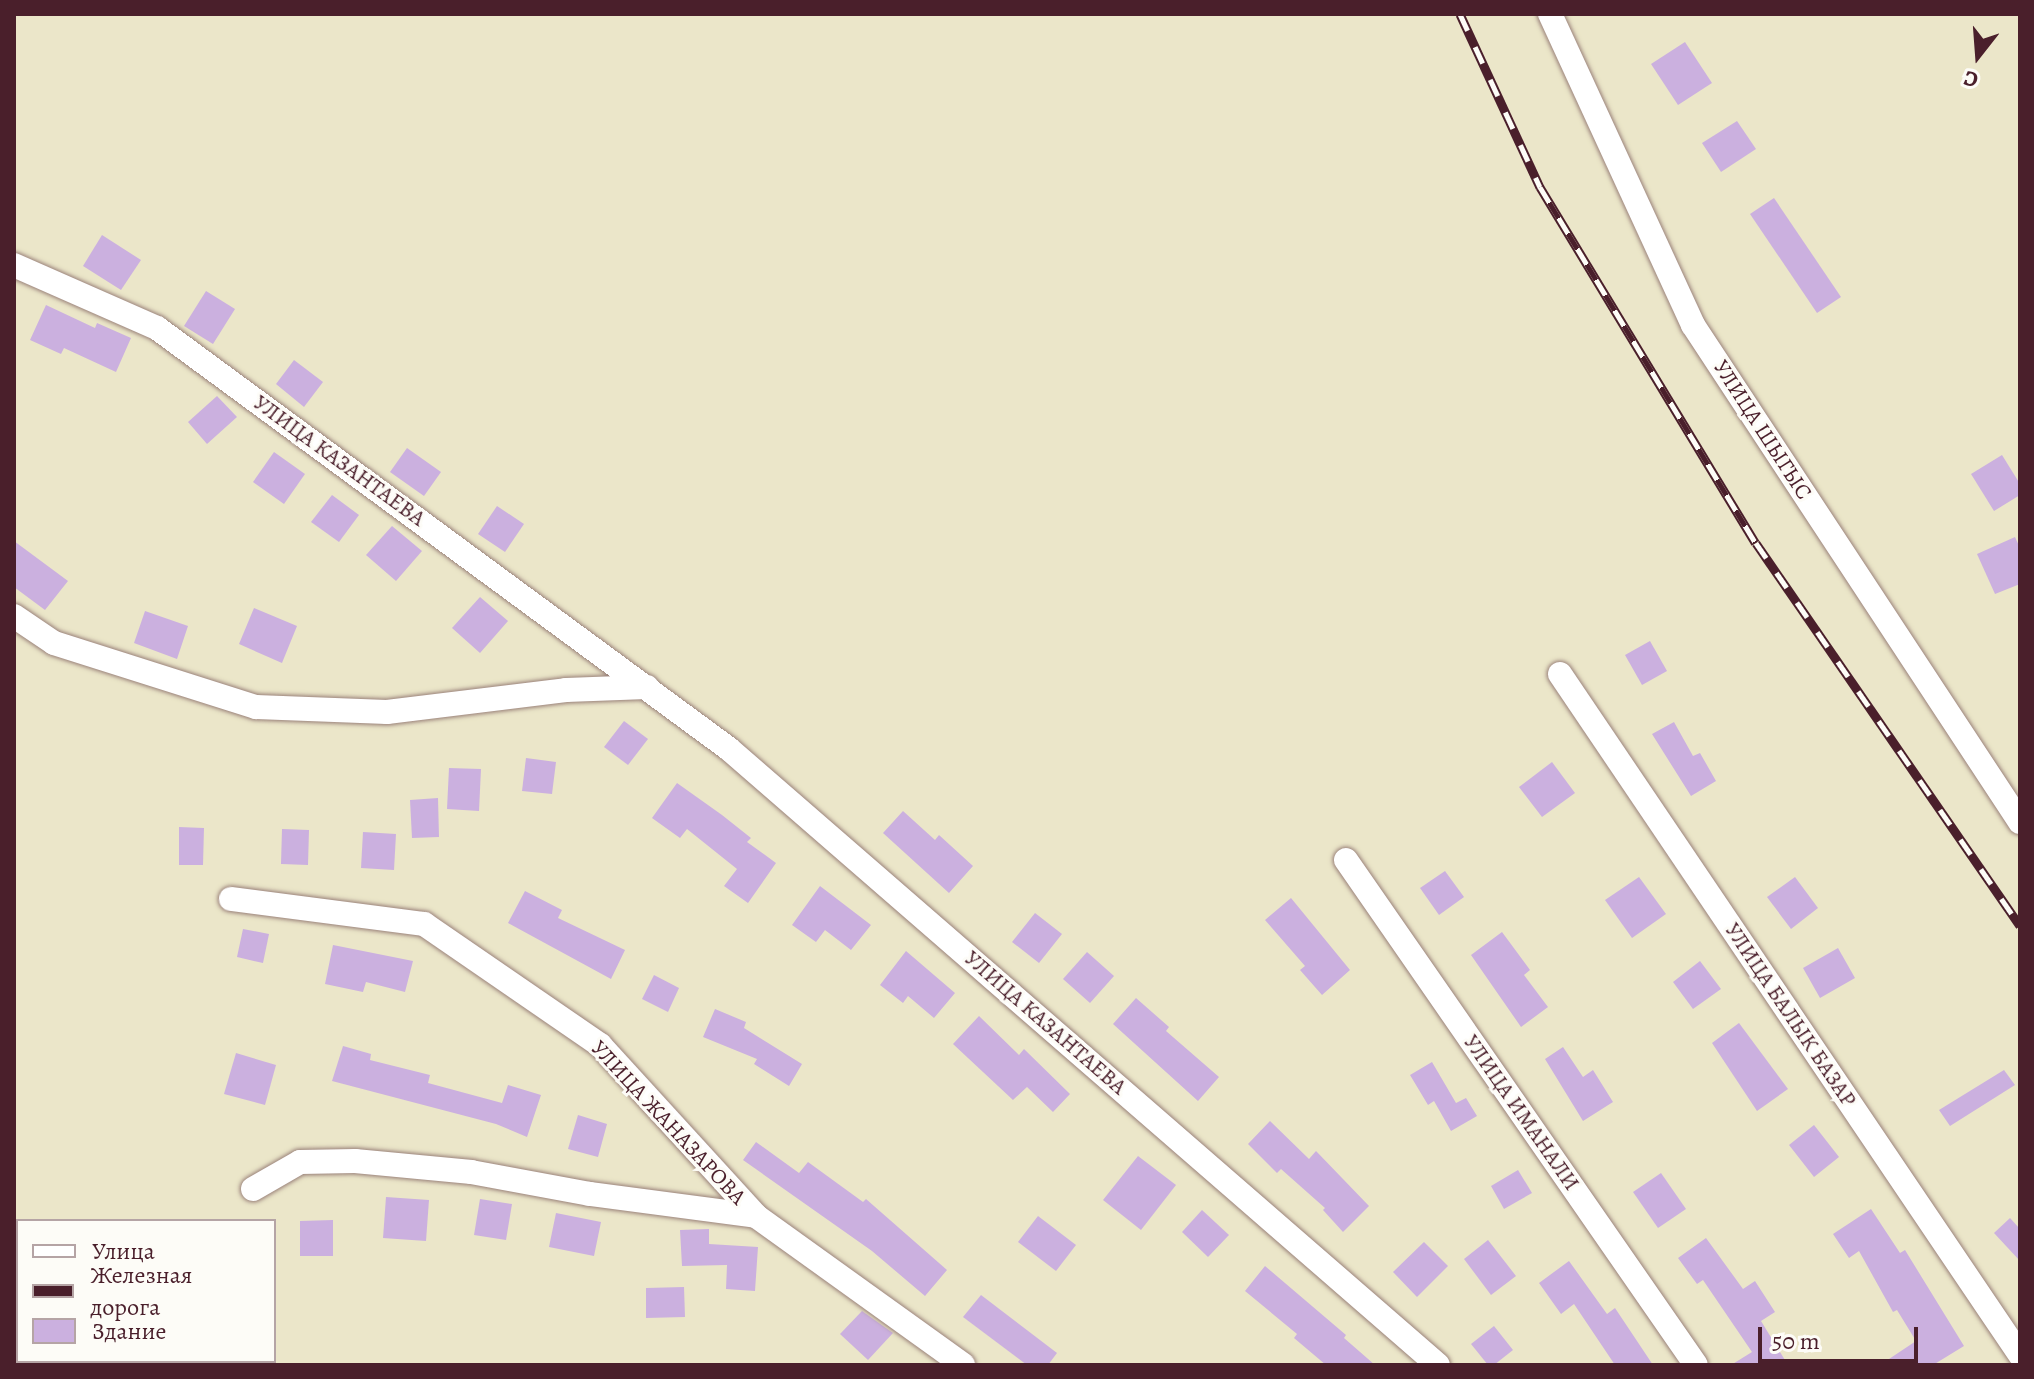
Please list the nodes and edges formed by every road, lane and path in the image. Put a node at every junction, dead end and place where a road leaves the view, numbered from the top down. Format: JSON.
{"nodes":[{"id":1,"x":1550,"y":14,"type":"edge"},
{"id":2,"x":14,"y":265,"type":"edge"},
{"id":3,"x":14,"y":616,"type":"edge"},
{"id":4,"x":1560,"y":674,"type":"dead end"},
{"id":5,"x":647,"y":687,"type":"junction"},
{"id":6,"x":2020,"y":822,"type":"edge"},
{"id":7,"x":1346,"y":860,"type":"dead end"},
{"id":8,"x":231,"y":899,"type":"dead end"},
{"id":9,"x":253,"y":1189,"type":"dead end"},
{"id":10,"x":756,"y":1216,"type":"junction"},
{"id":11,"x":2020,"y":1355,"type":"edge"},
{"id":12,"x":953,"y":1363,"type":"edge"},
{"id":13,"x":1438,"y":1365,"type":"edge"},
{"id":14,"x":1696,"y":1365,"type":"edge"}],
"edges":[{"from":1,"to":6,"type":"street","name":"УЛИЦА ШЫГЫС"},
{"from":2,"to":5,"type":"street","name":"УЛИЦА КАЗАНТАЕВА"},
{"from":3,"to":5,"type":"street"},
{"from":4,"to":11,"type":"street","name":"УЛИЦА БАЛЫК БАЗАР"},
{"from":5,"to":13,"type":"street","name":"УЛИЦА КАЗАНТАЕВА"},
{"from":7,"to":14,"type":"street","name":"УЛИЦА ИМАНАЛИ"},
{"from":8,"to":10,"type":"street","name":"УЛИЦА ЖАНАЗАРОВА"},
{"from":9,"to":10,"type":"street","name":"УЛИЦА ЖАНАЗАРОВА"},
{"from":10,"to":12,"type":"street","name":"УЛИЦА ЖАНАЗАРОВА"}]}
